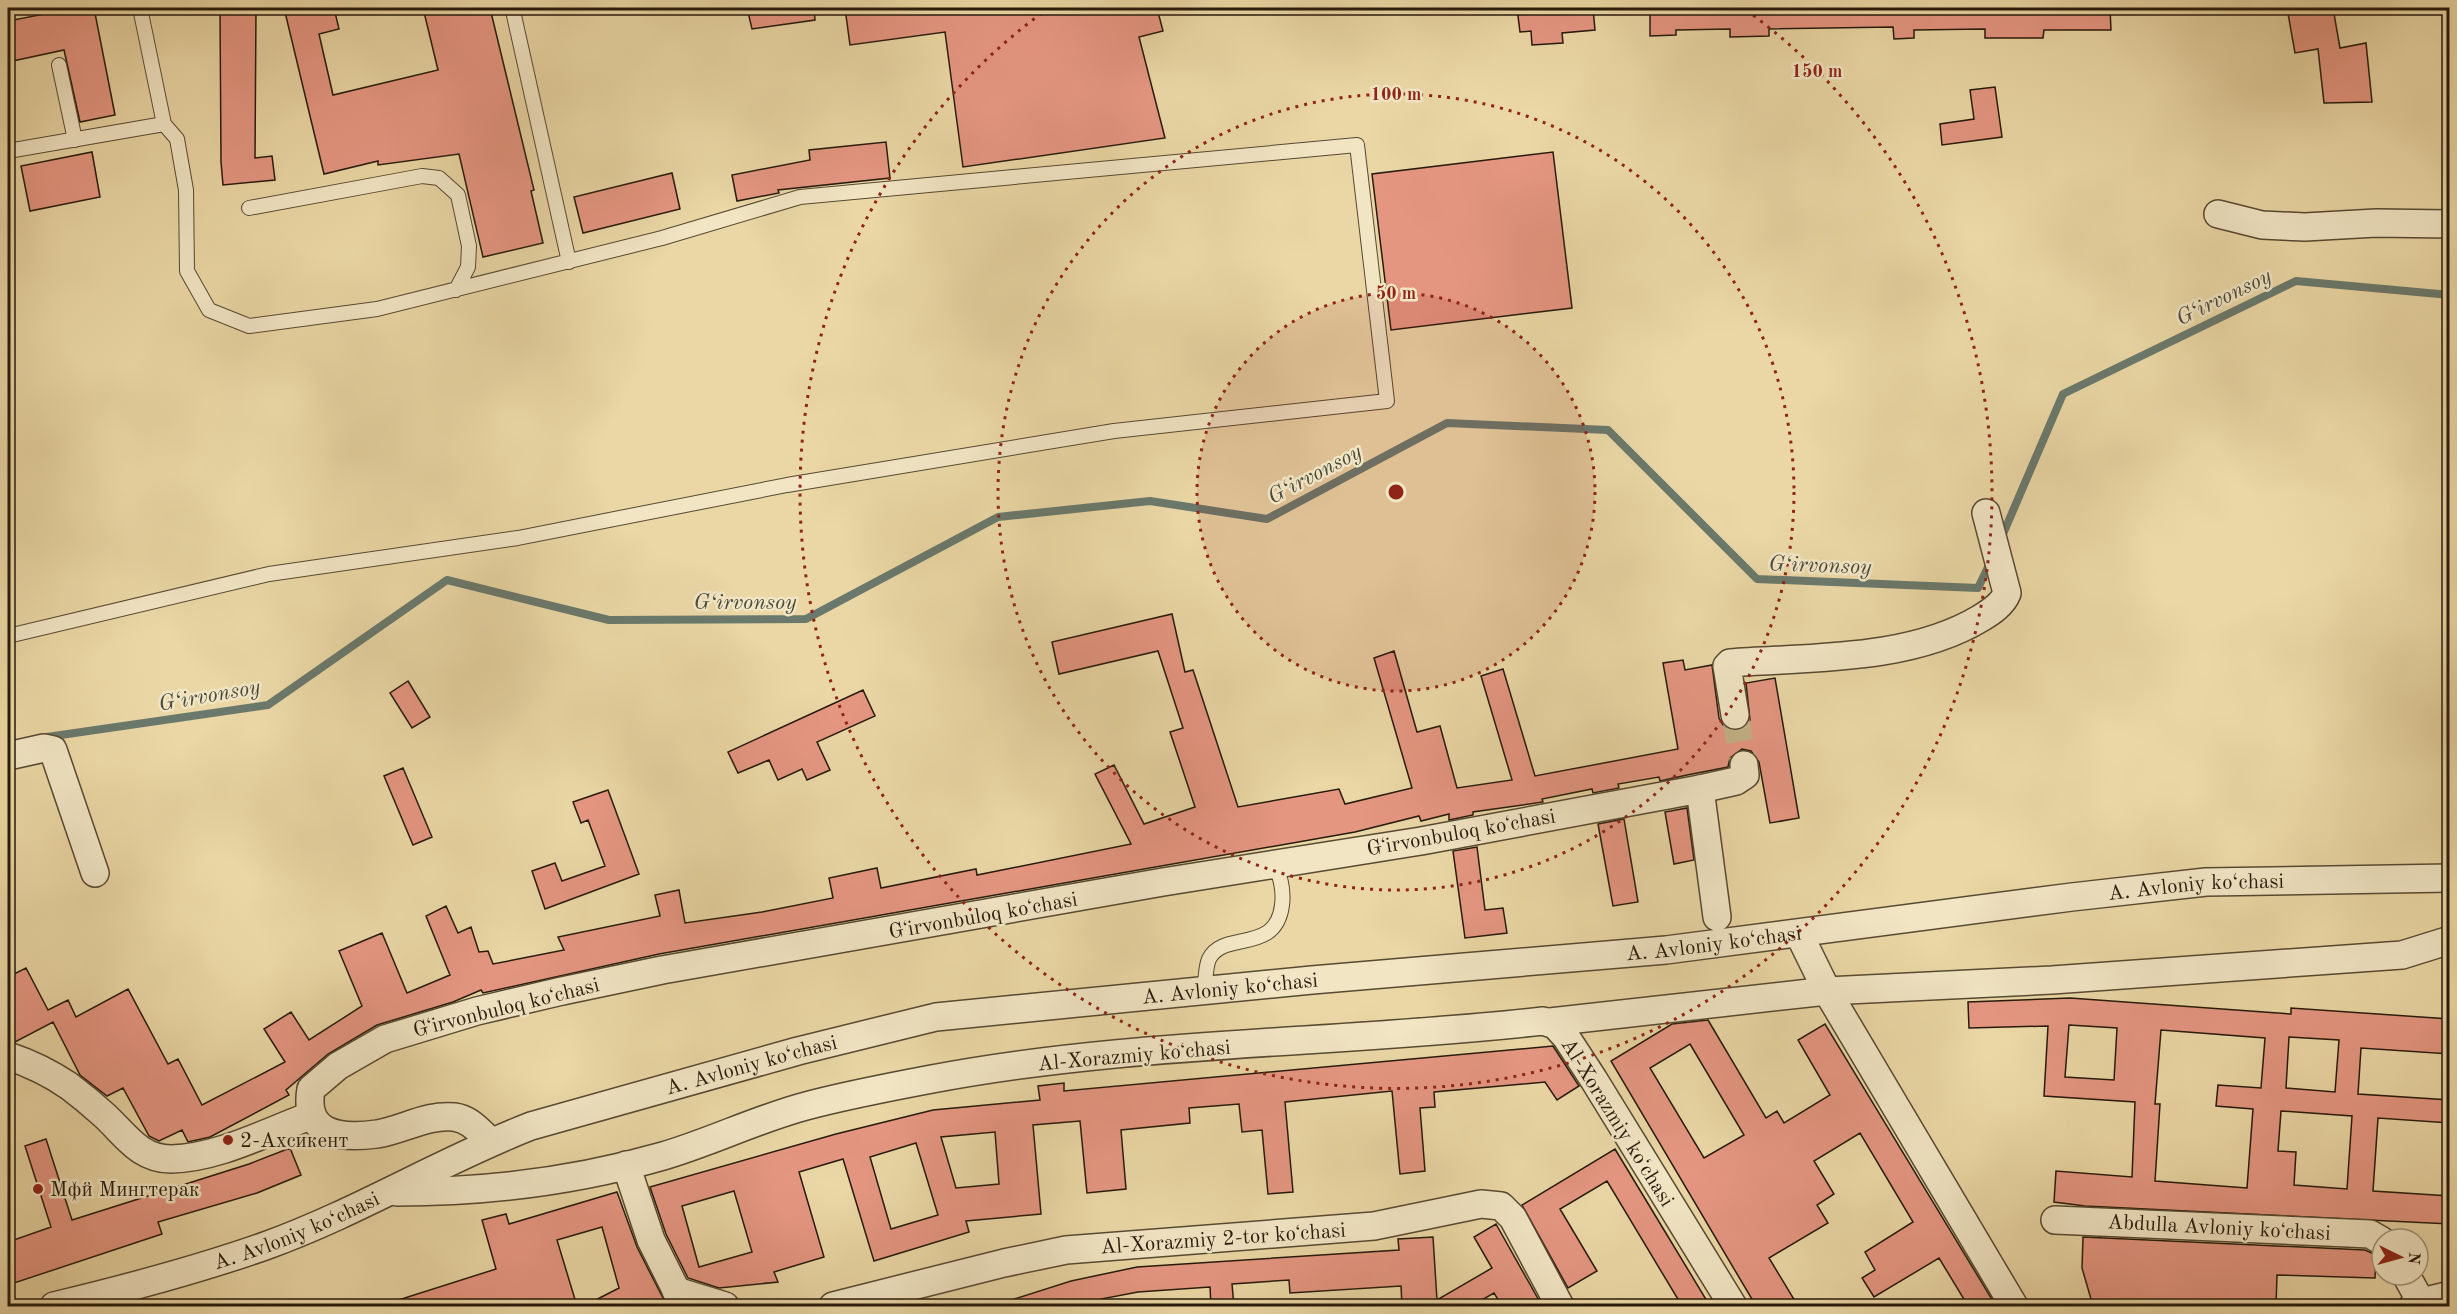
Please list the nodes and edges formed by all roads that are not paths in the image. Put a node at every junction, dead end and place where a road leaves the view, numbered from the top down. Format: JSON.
{"nodes":[{"id":1,"x":140,"y":8,"type":"edge"},
{"id":2,"x":513,"y":11,"type":"dead end"},
{"id":3,"x":59,"y":65,"type":"dead end"},
{"id":4,"x":164,"y":124,"type":"junction"},
{"id":5,"x":75,"y":140,"type":"junction"},
{"id":6,"x":8,"y":151,"type":"edge"},
{"id":7,"x":249,"y":208,"type":"dead end"},
{"id":8,"x":2218,"y":214,"type":"dead end"},
{"id":9,"x":2450,"y":224,"type":"edge"},
{"id":10,"x":569,"y":262,"type":"junction"},
{"id":11,"x":456,"y":290,"type":"junction"},
{"id":12,"x":1986,"y":513,"type":"dead end"},
{"id":13,"x":8,"y":636,"type":"edge"},
{"id":14,"x":1735,"y":715,"type":"tunnel mouth"},
{"id":15,"x":8,"y":756,"type":"edge"},
{"id":16,"x":1744,"y":765,"type":"dead end"},
{"id":17,"x":1700,"y":789,"type":"junction"},
{"id":18,"x":1275,"y":865,"type":"junction"},
{"id":19,"x":95,"y":873,"type":"dead end"},
{"id":20,"x":2450,"y":878,"type":"edge"},
{"id":21,"x":1717,"y":917,"type":"dead end"},
{"id":22,"x":1799,"y":934,"type":"junction"},
{"id":23,"x":2450,"y":940,"type":"edge"},
{"id":24,"x":1827,"y":991,"type":"junction"},
{"id":25,"x":1204,"y":992,"type":"junction"},
{"id":26,"x":1550,"y":1022,"type":"junction"},
{"id":27,"x":8,"y":1056,"type":"edge"},
{"id":28,"x":310,"y":1116,"type":"junction"},
{"id":29,"x":491,"y":1142,"type":"junction"},
{"id":30,"x":626,"y":1165,"type":"junction"},
{"id":31,"x":393,"y":1192,"type":"junction"},
{"id":32,"x":2055,"y":1220,"type":"dead end"},
{"id":33,"x":2370,"y":1234,"type":"edge"},
{"id":34,"x":2411,"y":1287,"type":"edge"},
{"id":35,"x":2450,"y":1295,"type":"edge"},
{"id":36,"x":680,"y":1299,"type":"edge"},
{"id":37,"x":97,"y":1302,"type":"edge"},
{"id":38,"x":2417,"y":1304,"type":"edge"},
{"id":39,"x":54,"y":1306,"type":"edge"},
{"id":40,"x":725,"y":1306,"type":"edge"},
{"id":41,"x":833,"y":1306,"type":"edge"},
{"id":42,"x":1560,"y":1306,"type":"edge"},
{"id":43,"x":1733,"y":1306,"type":"edge"},
{"id":44,"x":2014,"y":1306,"type":"edge"}],
"edges":[{"from":1,"to":4,"type":"lane"},
{"from":2,"to":10,"type":"lane"},
{"from":3,"to":5,"type":"lane"},
{"from":4,"to":5,"type":"lane"},
{"from":4,"to":11,"type":"lane"},
{"from":5,"to":6,"type":"lane"},
{"from":7,"to":11,"type":"lane"},
{"from":8,"to":9,"type":"street"},
{"from":10,"to":11,"type":"lane"},
{"from":10,"to":13,"type":"lane"},
{"from":12,"to":14,"type":"street"},
{"from":15,"to":19,"type":"street"},
{"from":16,"to":17,"type":"street","name":"Gʻirvonbuloq koʻchasi"},
{"from":17,"to":18,"type":"street","name":"Gʻirvonbuloq koʻchasi"},
{"from":17,"to":21,"type":"street"},
{"from":18,"to":25,"type":"lane"},
{"from":18,"to":28,"type":"street","name":"Gʻirvonbuloq koʻchasi"},
{"from":20,"to":22,"type":"street","name":"A. Avloniy ko‘chasi"},
{"from":22,"to":24,"type":"street"},
{"from":22,"to":25,"type":"street","name":"A. Avloniy ko‘chasi"},
{"from":23,"to":24,"type":"street"},
{"from":24,"to":26,"type":"street"},
{"from":24,"to":44,"type":"street"},
{"from":25,"to":29,"type":"street","name":"A. Avloniy ko‘chasi"},
{"from":26,"to":30,"type":"street","name":"Al-Xorazmiy koʻchasi"},
{"from":26,"to":43,"type":"street","name":"Al-Xorazmiy koʻchasi"},
{"from":27,"to":28,"type":"street"},
{"from":28,"to":29,"type":"street"},
{"from":29,"to":31,"type":"street","name":"A. Avloniy ko‘chasi"},
{"from":30,"to":31,"type":"street","name":"Al-Xorazmiy koʻchasi"},
{"from":30,"to":36,"type":"street"},
{"from":31,"to":37,"type":"street","name":"A. Avloniy ko‘chasi"},
{"from":32,"to":33,"type":"street","name":"Abdulla Avloniy koʻchasi"},
{"from":34,"to":38,"type":"street"},
{"from":35,"to":38,"type":"street"},
{"from":36,"to":40,"type":"street"},
{"from":37,"to":39,"type":"street","name":"A. Avloniy ko‘chasi"},
{"from":41,"to":42,"type":"street","name":"Al-Xorazmiy 2-tor koʻchasi"}]}
